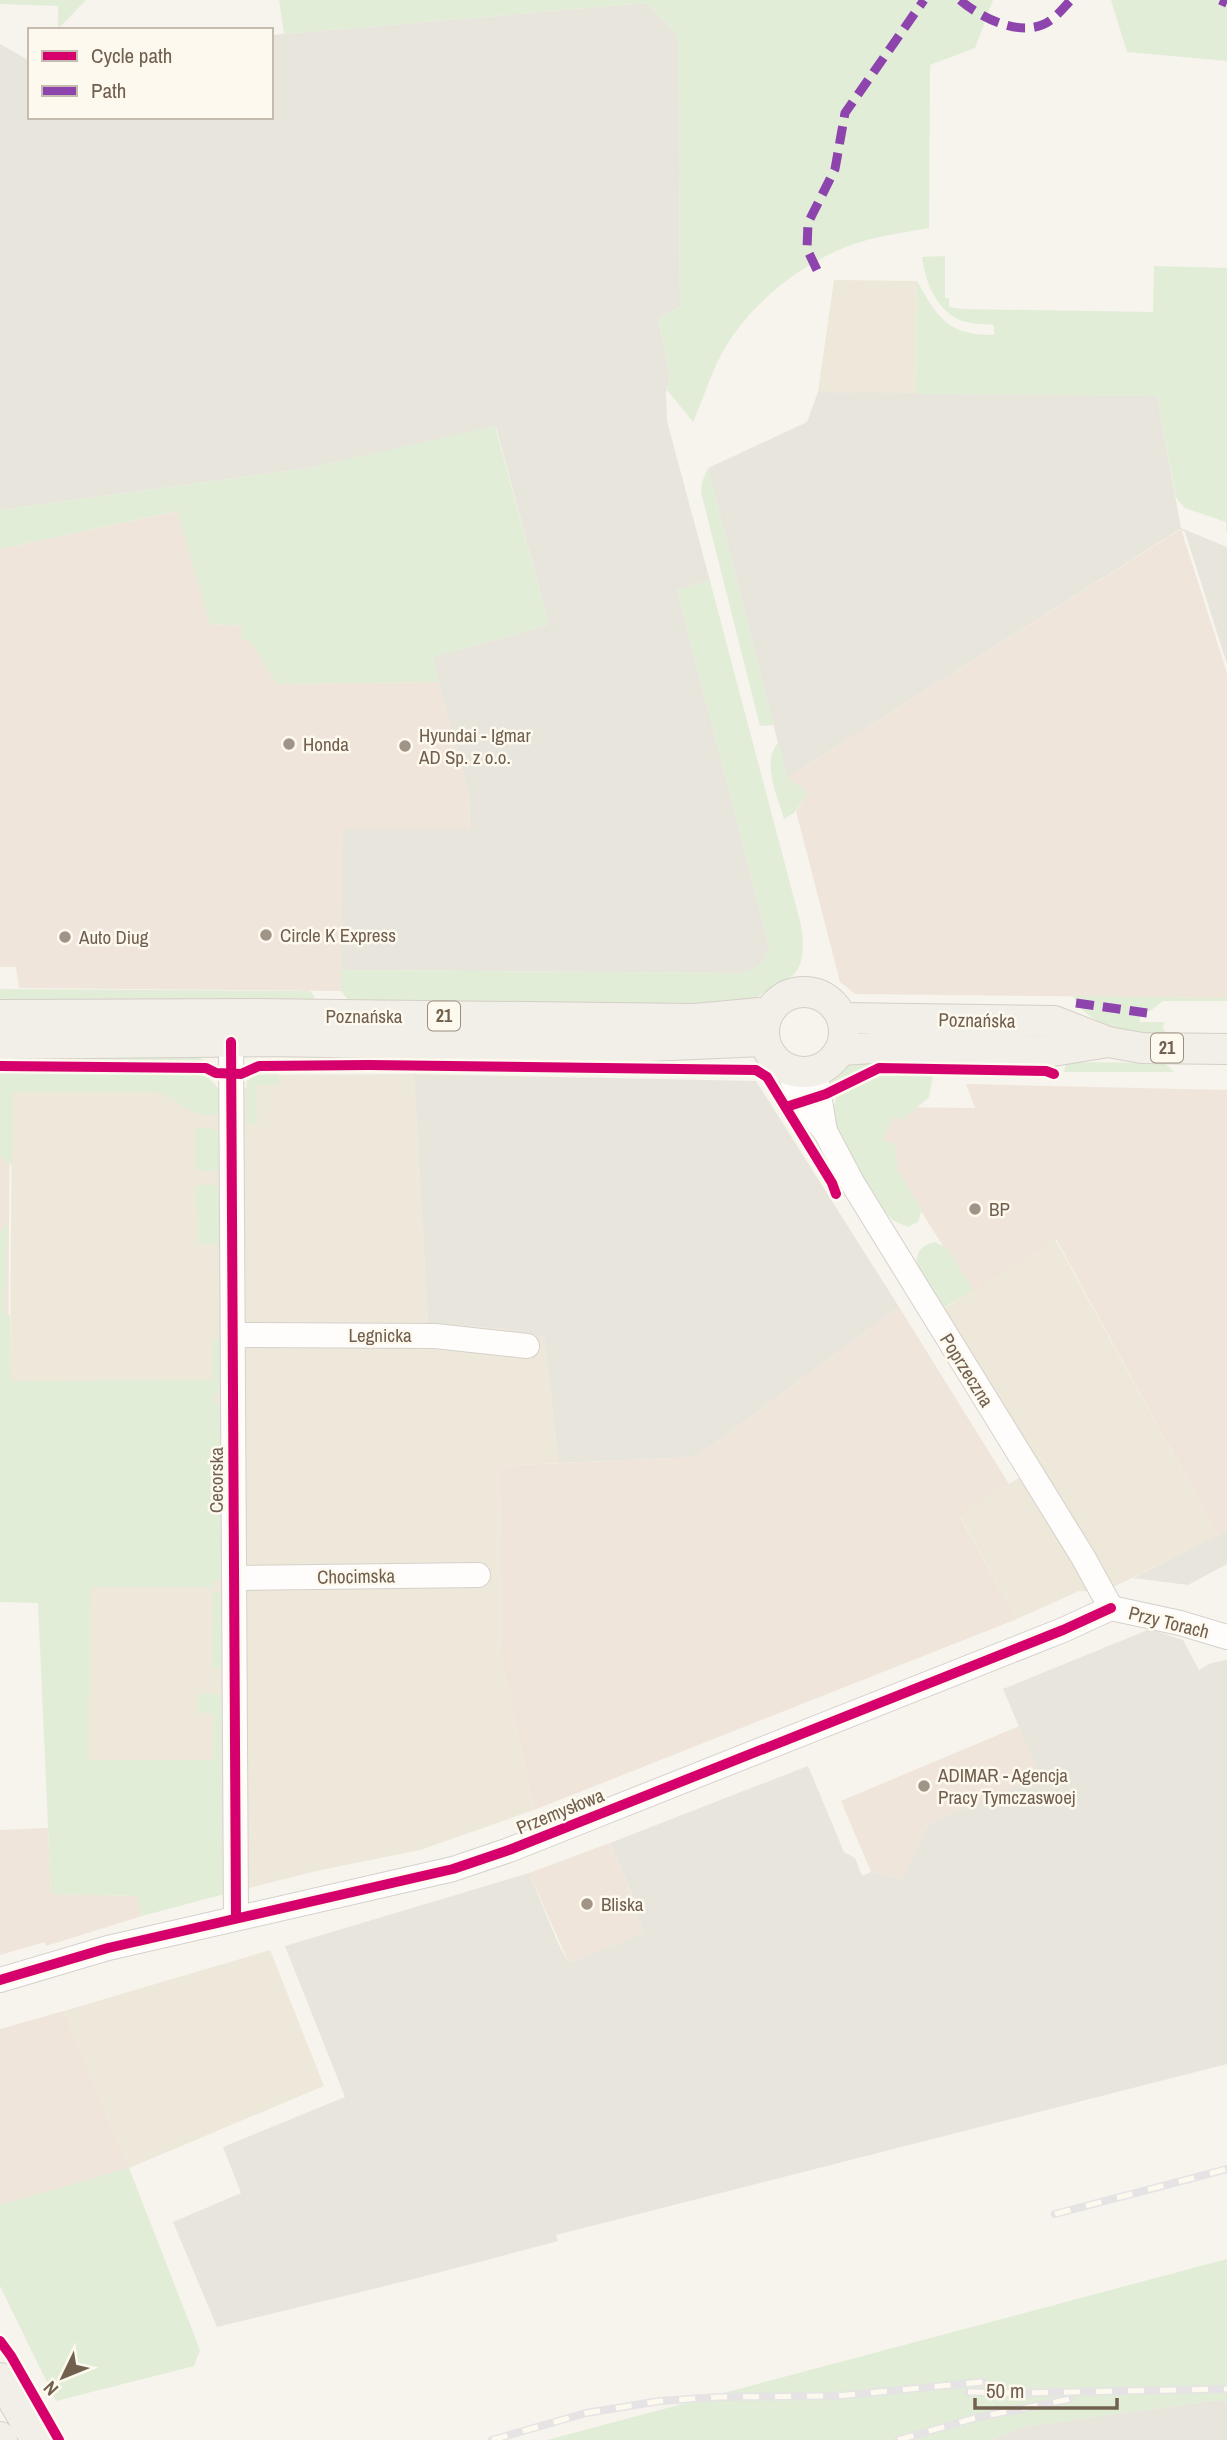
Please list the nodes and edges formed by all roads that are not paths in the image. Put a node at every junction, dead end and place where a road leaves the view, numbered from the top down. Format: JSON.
{"nodes":[{"id":1,"x":769,"y":1012,"type":"junction"},
{"id":2,"x":0,"y":1015,"type":"edge"},
{"id":3,"x":843,"y":1018,"type":"junction"},
{"id":4,"x":764,"y":1041,"type":"junction"},
{"id":5,"x":231,"y":1042,"type":"junction"},
{"id":6,"x":1108,"y":1042,"type":"junction"},
{"id":7,"x":0,"y":1044,"type":"edge"},
{"id":8,"x":1227,"y":1049,"type":"edge"},
{"id":9,"x":841,"y":1050,"type":"junction"},
{"id":10,"x":801,"y":1070,"type":"junction"},
{"id":11,"x":233,"y":1335,"type":"junction"},
{"id":12,"x":527,"y":1346,"type":"dead end"},
{"id":13,"x":478,"y":1575,"type":"dead end"},
{"id":14,"x":234,"y":1578,"type":"junction"},
{"id":15,"x":1111,"y":1608,"type":"junction"},
{"id":16,"x":1227,"y":1636,"type":"edge"},
{"id":17,"x":236,"y":1917,"type":"junction"},
{"id":18,"x":0,"y":1980,"type":"edge"},
{"id":19,"x":0,"y":2378,"type":"edge"},
{"id":20,"x":36,"y":2440,"type":"edge"}],
"edges":[{"from":1,"to":2,"type":"main road","name":"Poznańska","number":"21"},
{"from":1,"to":3,"type":"main road"},
{"from":1,"to":4,"type":"main road"},
{"from":3,"to":6,"type":"main road","name":"Poznańska","number":"21"},
{"from":3,"to":9,"type":"main road"},
{"from":4,"to":5,"type":"main road","name":"Poznańska","number":"21"},
{"from":4,"to":10,"type":"main road"},
{"from":5,"to":7,"type":"main road","name":"Poznańska","number":"21"},
{"from":5,"to":11,"type":"street","name":"Cecorska"},
{"from":6,"to":8,"type":"main road","name":"Poznańska","number":"21"},
{"from":6,"to":9,"type":"main road","name":"Poznańska","number":"21"},
{"from":9,"to":10,"type":"main road"},
{"from":10,"to":15,"type":"street","name":"Poprzeczna"},
{"from":11,"to":12,"type":"street","name":"Legnicka"},
{"from":11,"to":14,"type":"street","name":"Cecorska"},
{"from":13,"to":14,"type":"street","name":"Chocimska"},
{"from":14,"to":17,"type":"street","name":"Cecorska"},
{"from":15,"to":16,"type":"street","name":"Przy Torach"},
{"from":15,"to":17,"type":"street","name":"Przemysłowa"},
{"from":17,"to":18,"type":"street","name":"Przemysłowa"},
{"from":19,"to":20,"type":"main road"}]}
